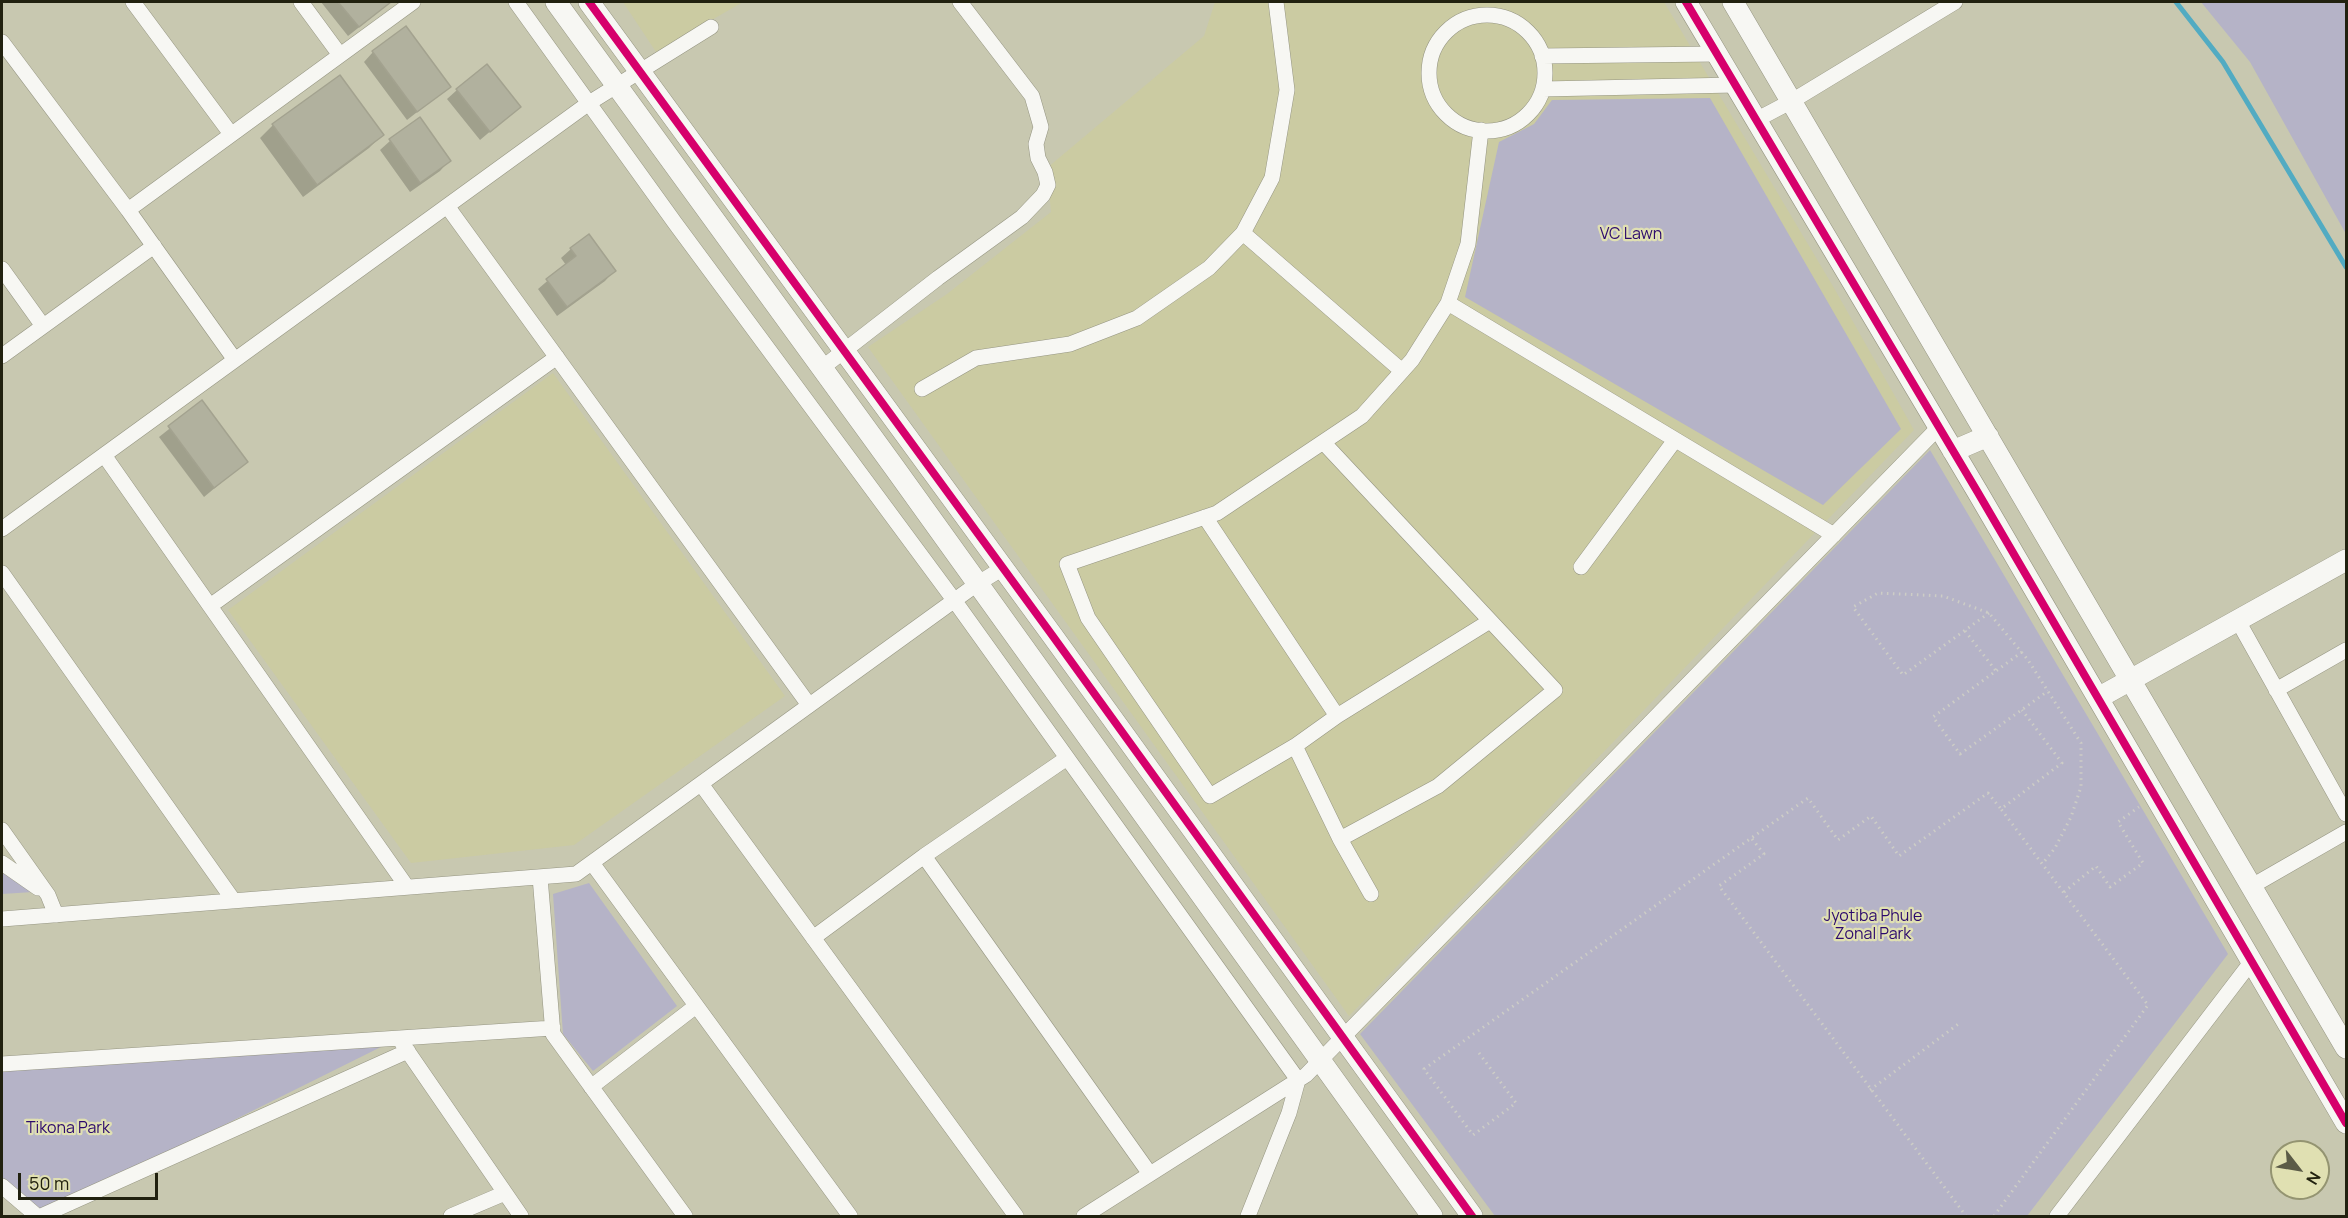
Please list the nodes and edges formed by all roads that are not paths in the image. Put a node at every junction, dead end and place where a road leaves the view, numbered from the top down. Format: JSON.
{"nodes":[{"id":1,"x":134,"y":2,"type":"edge"},
{"id":2,"x":301,"y":2,"type":"edge"},
{"id":3,"x":413,"y":2,"type":"edge"},
{"id":4,"x":516,"y":2,"type":"edge"},
{"id":5,"x":556,"y":2,"type":"edge"},
{"id":6,"x":589,"y":2,"type":"edge"},
{"id":7,"x":960,"y":2,"type":"edge"},
{"id":8,"x":1276,"y":2,"type":"edge"},
{"id":9,"x":1686,"y":2,"type":"edge"},
{"id":10,"x":1733,"y":2,"type":"edge"},
{"id":11,"x":1955,"y":2,"type":"edge"},
{"id":12,"x":1474,"y":9,"type":"edge"},
{"id":13,"x":711,"y":27,"type":"dead end"},
{"id":14,"x":2,"y":42,"type":"edge"},
{"id":15,"x":1717,"y":54,"type":"junction"},
{"id":16,"x":340,"y":55,"type":"junction"},
{"id":17,"x":1542,"y":56,"type":"junction"},
{"id":18,"x":639,"y":70,"type":"junction"},
{"id":19,"x":616,"y":85,"type":"junction"},
{"id":20,"x":1735,"y":85,"type":"junction"},
{"id":21,"x":1543,"y":89,"type":"junction"},
{"id":22,"x":1791,"y":101,"type":"junction"},
{"id":23,"x":589,"y":103,"type":"junction"},
{"id":24,"x":1756,"y":120,"type":"junction"},
{"id":25,"x":1481,"y":130,"type":"junction"},
{"id":26,"x":231,"y":134,"type":"junction"},
{"id":27,"x":447,"y":206,"type":"junction"},
{"id":28,"x":128,"y":210,"type":"junction"},
{"id":29,"x":1243,"y":233,"type":"junction"},
{"id":30,"x":153,"y":246,"type":"junction"},
{"id":31,"x":2,"y":269,"type":"edge"},
{"id":32,"x":1448,"y":303,"type":"junction"},
{"id":33,"x":43,"y":326,"type":"junction"},
{"id":34,"x":844,"y":350,"type":"junction"},
{"id":35,"x":2,"y":356,"type":"edge"},
{"id":36,"x":557,"y":357,"type":"junction"},
{"id":37,"x":235,"y":360,"type":"junction"},
{"id":38,"x":822,"y":368,"type":"junction"},
{"id":39,"x":1402,"y":371,"type":"junction"},
{"id":40,"x":922,"y":388,"type":"dead end"},
{"id":41,"x":1939,"y":427,"type":"junction"},
{"id":42,"x":1988,"y":436,"type":"junction"},
{"id":43,"x":1675,"y":440,"type":"junction"},
{"id":44,"x":1323,"y":442,"type":"junction"},
{"id":45,"x":1953,"y":451,"type":"junction"},
{"id":46,"x":104,"y":455,"type":"junction"},
{"id":47,"x":1205,"y":517,"type":"junction"},
{"id":48,"x":2,"y":529,"type":"edge"},
{"id":49,"x":1834,"y":535,"type":"junction"},
{"id":50,"x":2346,"y":560,"type":"edge"},
{"id":51,"x":1581,"y":567,"type":"dead end"},
{"id":52,"x":1003,"y":568,"type":"junction"},
{"id":53,"x":2,"y":573,"type":"edge"},
{"id":54,"x":977,"y":584,"type":"junction"},
{"id":55,"x":954,"y":600,"type":"junction"},
{"id":56,"x":210,"y":606,"type":"junction"},
{"id":57,"x":1490,"y":621,"type":"junction"},
{"id":58,"x":2238,"y":621,"type":"junction"},
{"id":59,"x":2346,"y":650,"type":"edge"},
{"id":60,"x":2131,"y":680,"type":"junction"},
{"id":61,"x":2276,"y":690,"type":"junction"},
{"id":62,"x":2098,"y":698,"type":"junction"},
{"id":63,"x":809,"y":705,"type":"junction"},
{"id":64,"x":1337,"y":716,"type":"junction"},
{"id":65,"x":1294,"y":746,"type":"junction"},
{"id":66,"x":1066,"y":758,"type":"junction"},
{"id":67,"x":701,"y":784,"type":"junction"},
{"id":68,"x":2346,"y":814,"type":"edge"},
{"id":69,"x":2,"y":830,"type":"edge"},
{"id":70,"x":2346,"y":832,"type":"edge"},
{"id":71,"x":1340,"y":839,"type":"junction"},
{"id":72,"x":924,"y":856,"type":"junction"},
{"id":73,"x":2,"y":863,"type":"edge"},
{"id":74,"x":592,"y":863,"type":"junction"},
{"id":75,"x":540,"y":877,"type":"junction"},
{"id":76,"x":2252,"y":886,"type":"junction"},
{"id":77,"x":407,"y":887,"type":"junction"},
{"id":78,"x":1371,"y":894,"type":"dead end"},
{"id":79,"x":48,"y":895,"type":"junction"},
{"id":80,"x":234,"y":901,"type":"junction"},
{"id":81,"x":56,"y":915,"type":"junction"},
{"id":82,"x":2,"y":919,"type":"edge"},
{"id":83,"x":813,"y":938,"type":"junction"},
{"id":84,"x":2252,"y":960,"type":"junction"},
{"id":85,"x":696,"y":1006,"type":"junction"},
{"id":86,"x":553,"y":1028,"type":"junction"},
{"id":87,"x":399,"y":1038,"type":"junction"},
{"id":88,"x":1343,"y":1038,"type":"junction"},
{"id":89,"x":2346,"y":1048,"type":"edge"},
{"id":90,"x":408,"y":1051,"type":"junction"},
{"id":91,"x":1320,"y":1062,"type":"junction"},
{"id":92,"x":2,"y":1064,"type":"edge"},
{"id":93,"x":1298,"y":1080,"type":"junction"},
{"id":94,"x":591,"y":1087,"type":"junction"},
{"id":95,"x":2346,"y":1123,"type":"edge"},
{"id":96,"x":1150,"y":1174,"type":"junction"},
{"id":97,"x":2,"y":1186,"type":"edge"},
{"id":98,"x":505,"y":1193,"type":"junction"},
{"id":99,"x":39,"y":1216,"type":"edge"},
{"id":100,"x":451,"y":1216,"type":"edge"},
{"id":101,"x":521,"y":1216,"type":"edge"},
{"id":102,"x":685,"y":1216,"type":"edge"},
{"id":103,"x":850,"y":1216,"type":"edge"},
{"id":104,"x":1016,"y":1216,"type":"edge"},
{"id":105,"x":1084,"y":1216,"type":"edge"},
{"id":106,"x":1248,"y":1216,"type":"edge"},
{"id":107,"x":1431,"y":1216,"type":"edge"},
{"id":108,"x":1472,"y":1216,"type":"edge"},
{"id":109,"x":2057,"y":1216,"type":"edge"}],
"edges":[{"from":1,"to":26,"type":"street"},
{"from":2,"to":16,"type":"street"},
{"from":3,"to":16,"type":"street"},
{"from":4,"to":23,"type":"street"},
{"from":5,"to":19,"type":"street"},
{"from":6,"to":18,"type":"street"},
{"from":7,"to":34,"type":"street"},
{"from":8,"to":29,"type":"street"},
{"from":9,"to":15,"type":"street"},
{"from":10,"to":22,"type":"street"},
{"from":11,"to":22,"type":"street"},
{"from":12,"to":17,"type":"street"},
{"from":12,"to":25,"type":"street"},
{"from":13,"to":18,"type":"street"},
{"from":14,"to":28,"type":"street"},
{"from":15,"to":17,"type":"street"},
{"from":15,"to":20,"type":"street"},
{"from":16,"to":26,"type":"street"},
{"from":17,"to":21,"type":"street"},
{"from":18,"to":19,"type":"street"},
{"from":18,"to":34,"type":"street"},
{"from":19,"to":23,"type":"street"},
{"from":19,"to":38,"type":"street"},
{"from":20,"to":21,"type":"street"},
{"from":20,"to":24,"type":"street"},
{"from":21,"to":25,"type":"street"},
{"from":22,"to":24,"type":"street"},
{"from":22,"to":42,"type":"street"},
{"from":23,"to":27,"type":"street"},
{"from":23,"to":55,"type":"street"},
{"from":24,"to":41,"type":"street"},
{"from":25,"to":32,"type":"street"},
{"from":26,"to":28,"type":"street"},
{"from":27,"to":36,"type":"street"},
{"from":27,"to":37,"type":"street"},
{"from":28,"to":30,"type":"street"},
{"from":29,"to":39,"type":"street"},
{"from":29,"to":40,"type":"street"},
{"from":30,"to":33,"type":"street"},
{"from":30,"to":37,"type":"street"},
{"from":31,"to":33,"type":"street"},
{"from":32,"to":39,"type":"street"},
{"from":32,"to":43,"type":"street"},
{"from":33,"to":35,"type":"street"},
{"from":34,"to":38,"type":"street"},
{"from":34,"to":52,"type":"street"},
{"from":36,"to":56,"type":"street"},
{"from":36,"to":63,"type":"street"},
{"from":37,"to":46,"type":"street"},
{"from":38,"to":54,"type":"street"},
{"from":39,"to":44,"type":"street"},
{"from":41,"to":45,"type":"street"},
{"from":41,"to":49,"type":"street"},
{"from":42,"to":45,"type":"street"},
{"from":42,"to":60,"type":"street"},
{"from":43,"to":49,"type":"street"},
{"from":43,"to":51,"type":"street"},
{"from":44,"to":47,"type":"street"},
{"from":44,"to":57,"type":"street"},
{"from":45,"to":62,"type":"street"},
{"from":46,"to":48,"type":"street"},
{"from":46,"to":56,"type":"street"},
{"from":47,"to":64,"type":"street"},
{"from":47,"to":65,"type":"street"},
{"from":49,"to":88,"type":"street"},
{"from":50,"to":58,"type":"street"},
{"from":52,"to":54,"type":"street"},
{"from":52,"to":88,"type":"street"},
{"from":53,"to":80,"type":"street"},
{"from":54,"to":55,"type":"street"},
{"from":54,"to":91,"type":"street"},
{"from":55,"to":63,"type":"street"},
{"from":55,"to":66,"type":"street"},
{"from":56,"to":77,"type":"street"},
{"from":57,"to":64,"type":"street"},
{"from":57,"to":71,"type":"street"},
{"from":58,"to":60,"type":"street"},
{"from":58,"to":61,"type":"street"},
{"from":59,"to":61,"type":"street"},
{"from":60,"to":62,"type":"street"},
{"from":60,"to":76,"type":"street"},
{"from":61,"to":68,"type":"street"},
{"from":62,"to":84,"type":"street"},
{"from":63,"to":67,"type":"street"},
{"from":64,"to":65,"type":"street"},
{"from":65,"to":71,"type":"street"},
{"from":66,"to":72,"type":"street"},
{"from":66,"to":93,"type":"street"},
{"from":67,"to":74,"type":"street"},
{"from":67,"to":83,"type":"street"},
{"from":69,"to":79,"type":"street"},
{"from":70,"to":76,"type":"street"},
{"from":71,"to":78,"type":"street"},
{"from":72,"to":83,"type":"street"},
{"from":72,"to":96,"type":"street"},
{"from":73,"to":79,"type":"street"},
{"from":74,"to":75,"type":"street"},
{"from":74,"to":85,"type":"street"},
{"from":75,"to":77,"type":"street"},
{"from":75,"to":86,"type":"street"},
{"from":76,"to":89,"type":"street"},
{"from":77,"to":80,"type":"street"},
{"from":79,"to":81,"type":"street"},
{"from":80,"to":81,"type":"street"},
{"from":81,"to":82,"type":"street"},
{"from":83,"to":104,"type":"street"},
{"from":84,"to":95,"type":"street"},
{"from":84,"to":109,"type":"street"},
{"from":85,"to":94,"type":"street"},
{"from":85,"to":103,"type":"street"},
{"from":86,"to":87,"type":"street"},
{"from":86,"to":94,"type":"street"},
{"from":87,"to":90,"type":"street"},
{"from":87,"to":92,"type":"street"},
{"from":88,"to":91,"type":"street"},
{"from":88,"to":108,"type":"street"},
{"from":90,"to":98,"type":"street"},
{"from":90,"to":99,"type":"street"},
{"from":91,"to":93,"type":"street"},
{"from":91,"to":107,"type":"street"},
{"from":93,"to":96,"type":"street"},
{"from":93,"to":106,"type":"street"},
{"from":94,"to":102,"type":"street"},
{"from":96,"to":105,"type":"street"},
{"from":97,"to":99,"type":"street"},
{"from":98,"to":100,"type":"street"},
{"from":98,"to":101,"type":"street"}]}
